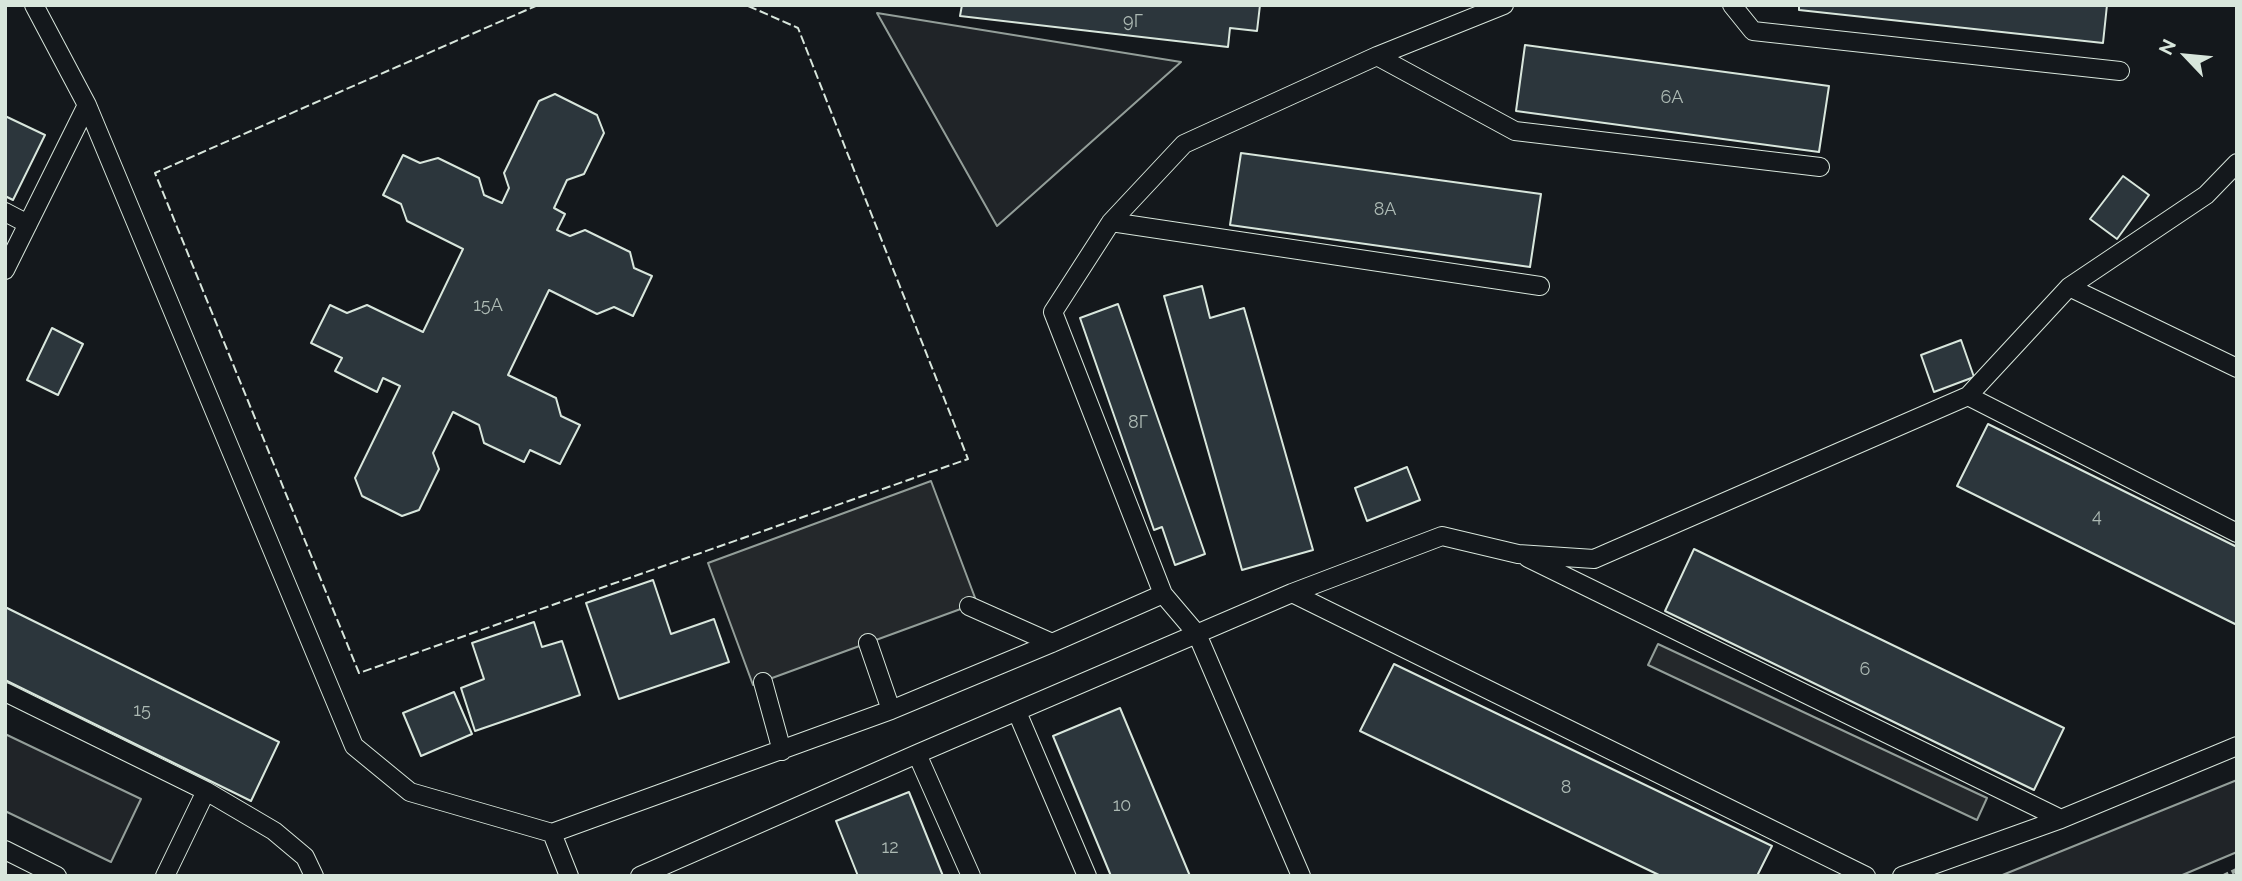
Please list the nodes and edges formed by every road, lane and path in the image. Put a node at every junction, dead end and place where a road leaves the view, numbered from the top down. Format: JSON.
{"nodes":[{"id":1,"x":34,"y":5,"type":"edge"},
{"id":2,"x":1504,"y":5,"type":"edge"},
{"id":3,"x":1732,"y":5,"type":"edge"},
{"id":4,"x":1377,"y":57,"type":"junction"},
{"id":5,"x":2120,"y":71,"type":"dead end"},
{"id":6,"x":87,"y":105,"type":"junction"},
{"id":7,"x":2237,"y":163,"type":"edge"},
{"id":8,"x":1821,"y":167,"type":"dead end"},
{"id":9,"x":5,"y":212,"type":"edge"},
{"id":10,"x":1111,"y":222,"type":"junction"},
{"id":11,"x":28,"y":224,"type":"junction"},
{"id":12,"x":5,"y":270,"type":"edge"},
{"id":13,"x":1540,"y":286,"type":"dead end"},
{"id":14,"x":2069,"y":287,"type":"junction"},
{"id":15,"x":2237,"y":368,"type":"edge"},
{"id":16,"x":1968,"y":396,"type":"junction"},
{"id":17,"x":2237,"y":533,"type":"edge"},
{"id":18,"x":1518,"y":554,"type":"junction"},
{"id":19,"x":1292,"y":593,"type":"junction"},
{"id":20,"x":1163,"y":594,"type":"junction"},
{"id":21,"x":969,"y":606,"type":"dead end"},
{"id":22,"x":1197,"y":634,"type":"junction"},
{"id":23,"x":868,"y":643,"type":"dead end"},
{"id":24,"x":1052,"y":643,"type":"junction"},
{"id":25,"x":763,"y":682,"type":"dead end"},
{"id":26,"x":5,"y":692,"type":"edge"},
{"id":27,"x":891,"y":710,"type":"junction"},
{"id":28,"x":1017,"y":712,"type":"junction"},
{"id":29,"x":2237,"y":746,"type":"edge"},
{"id":30,"x":782,"y":751,"type":"junction"},
{"id":31,"x":917,"y":754,"type":"junction"},
{"id":32,"x":206,"y":791,"type":"junction"},
{"id":33,"x":2061,"y":819,"type":"junction"},
{"id":34,"x":552,"y":833,"type":"junction"},
{"id":35,"x":5,"y":850,"type":"edge"},
{"id":36,"x":2237,"y":870,"type":"edge"},
{"id":37,"x":57,"y":876,"type":"edge"},
{"id":38,"x":165,"y":876,"type":"edge"},
{"id":39,"x":314,"y":876,"type":"edge"},
{"id":40,"x":569,"y":876,"type":"edge"},
{"id":41,"x":640,"y":876,"type":"edge"},
{"id":42,"x":971,"y":876,"type":"edge"},
{"id":43,"x":1087,"y":876,"type":"edge"},
{"id":44,"x":1301,"y":876,"type":"edge"},
{"id":45,"x":1866,"y":876,"type":"edge"},
{"id":46,"x":1902,"y":876,"type":"edge"},
{"id":47,"x":2224,"y":876,"type":"edge"}],
"edges":[{"from":1,"to":6,"type":"lane"},
{"from":2,"to":4,"type":"lane"},
{"from":3,"to":5,"type":"lane"},
{"from":4,"to":8,"type":"lane"},
{"from":4,"to":10,"type":"lane"},
{"from":6,"to":11,"type":"lane"},
{"from":6,"to":34,"type":"lane"},
{"from":7,"to":14,"type":"lane"},
{"from":9,"to":11,"type":"lane"},
{"from":10,"to":13,"type":"lane"},
{"from":10,"to":20,"type":"lane"},
{"from":11,"to":12,"type":"lane"},
{"from":14,"to":15,"type":"lane"},
{"from":14,"to":16,"type":"lane"},
{"from":16,"to":17,"type":"lane"},
{"from":16,"to":18,"type":"lane"},
{"from":18,"to":19,"type":"lane"},
{"from":18,"to":33,"type":"lane"},
{"from":19,"to":22,"type":"lane"},
{"from":19,"to":45,"type":"lane"},
{"from":20,"to":22,"type":"lane"},
{"from":20,"to":24,"type":"lane"},
{"from":21,"to":24,"type":"lane"},
{"from":22,"to":28,"type":"lane"},
{"from":22,"to":44,"type":"lane"},
{"from":23,"to":27,"type":"lane"},
{"from":24,"to":27,"type":"lane"},
{"from":25,"to":30,"type":"lane"},
{"from":26,"to":32,"type":"lane"},
{"from":27,"to":30,"type":"lane"},
{"from":28,"to":31,"type":"lane"},
{"from":28,"to":43,"type":"lane"},
{"from":29,"to":33,"type":"lane"},
{"from":30,"to":34,"type":"lane"},
{"from":31,"to":41,"type":"lane"},
{"from":31,"to":42,"type":"lane"},
{"from":32,"to":38,"type":"lane"},
{"from":32,"to":39,"type":"lane"},
{"from":33,"to":46,"type":"lane"},
{"from":34,"to":40,"type":"lane"},
{"from":35,"to":37,"type":"lane"},
{"from":36,"to":47,"type":"path"}]}
